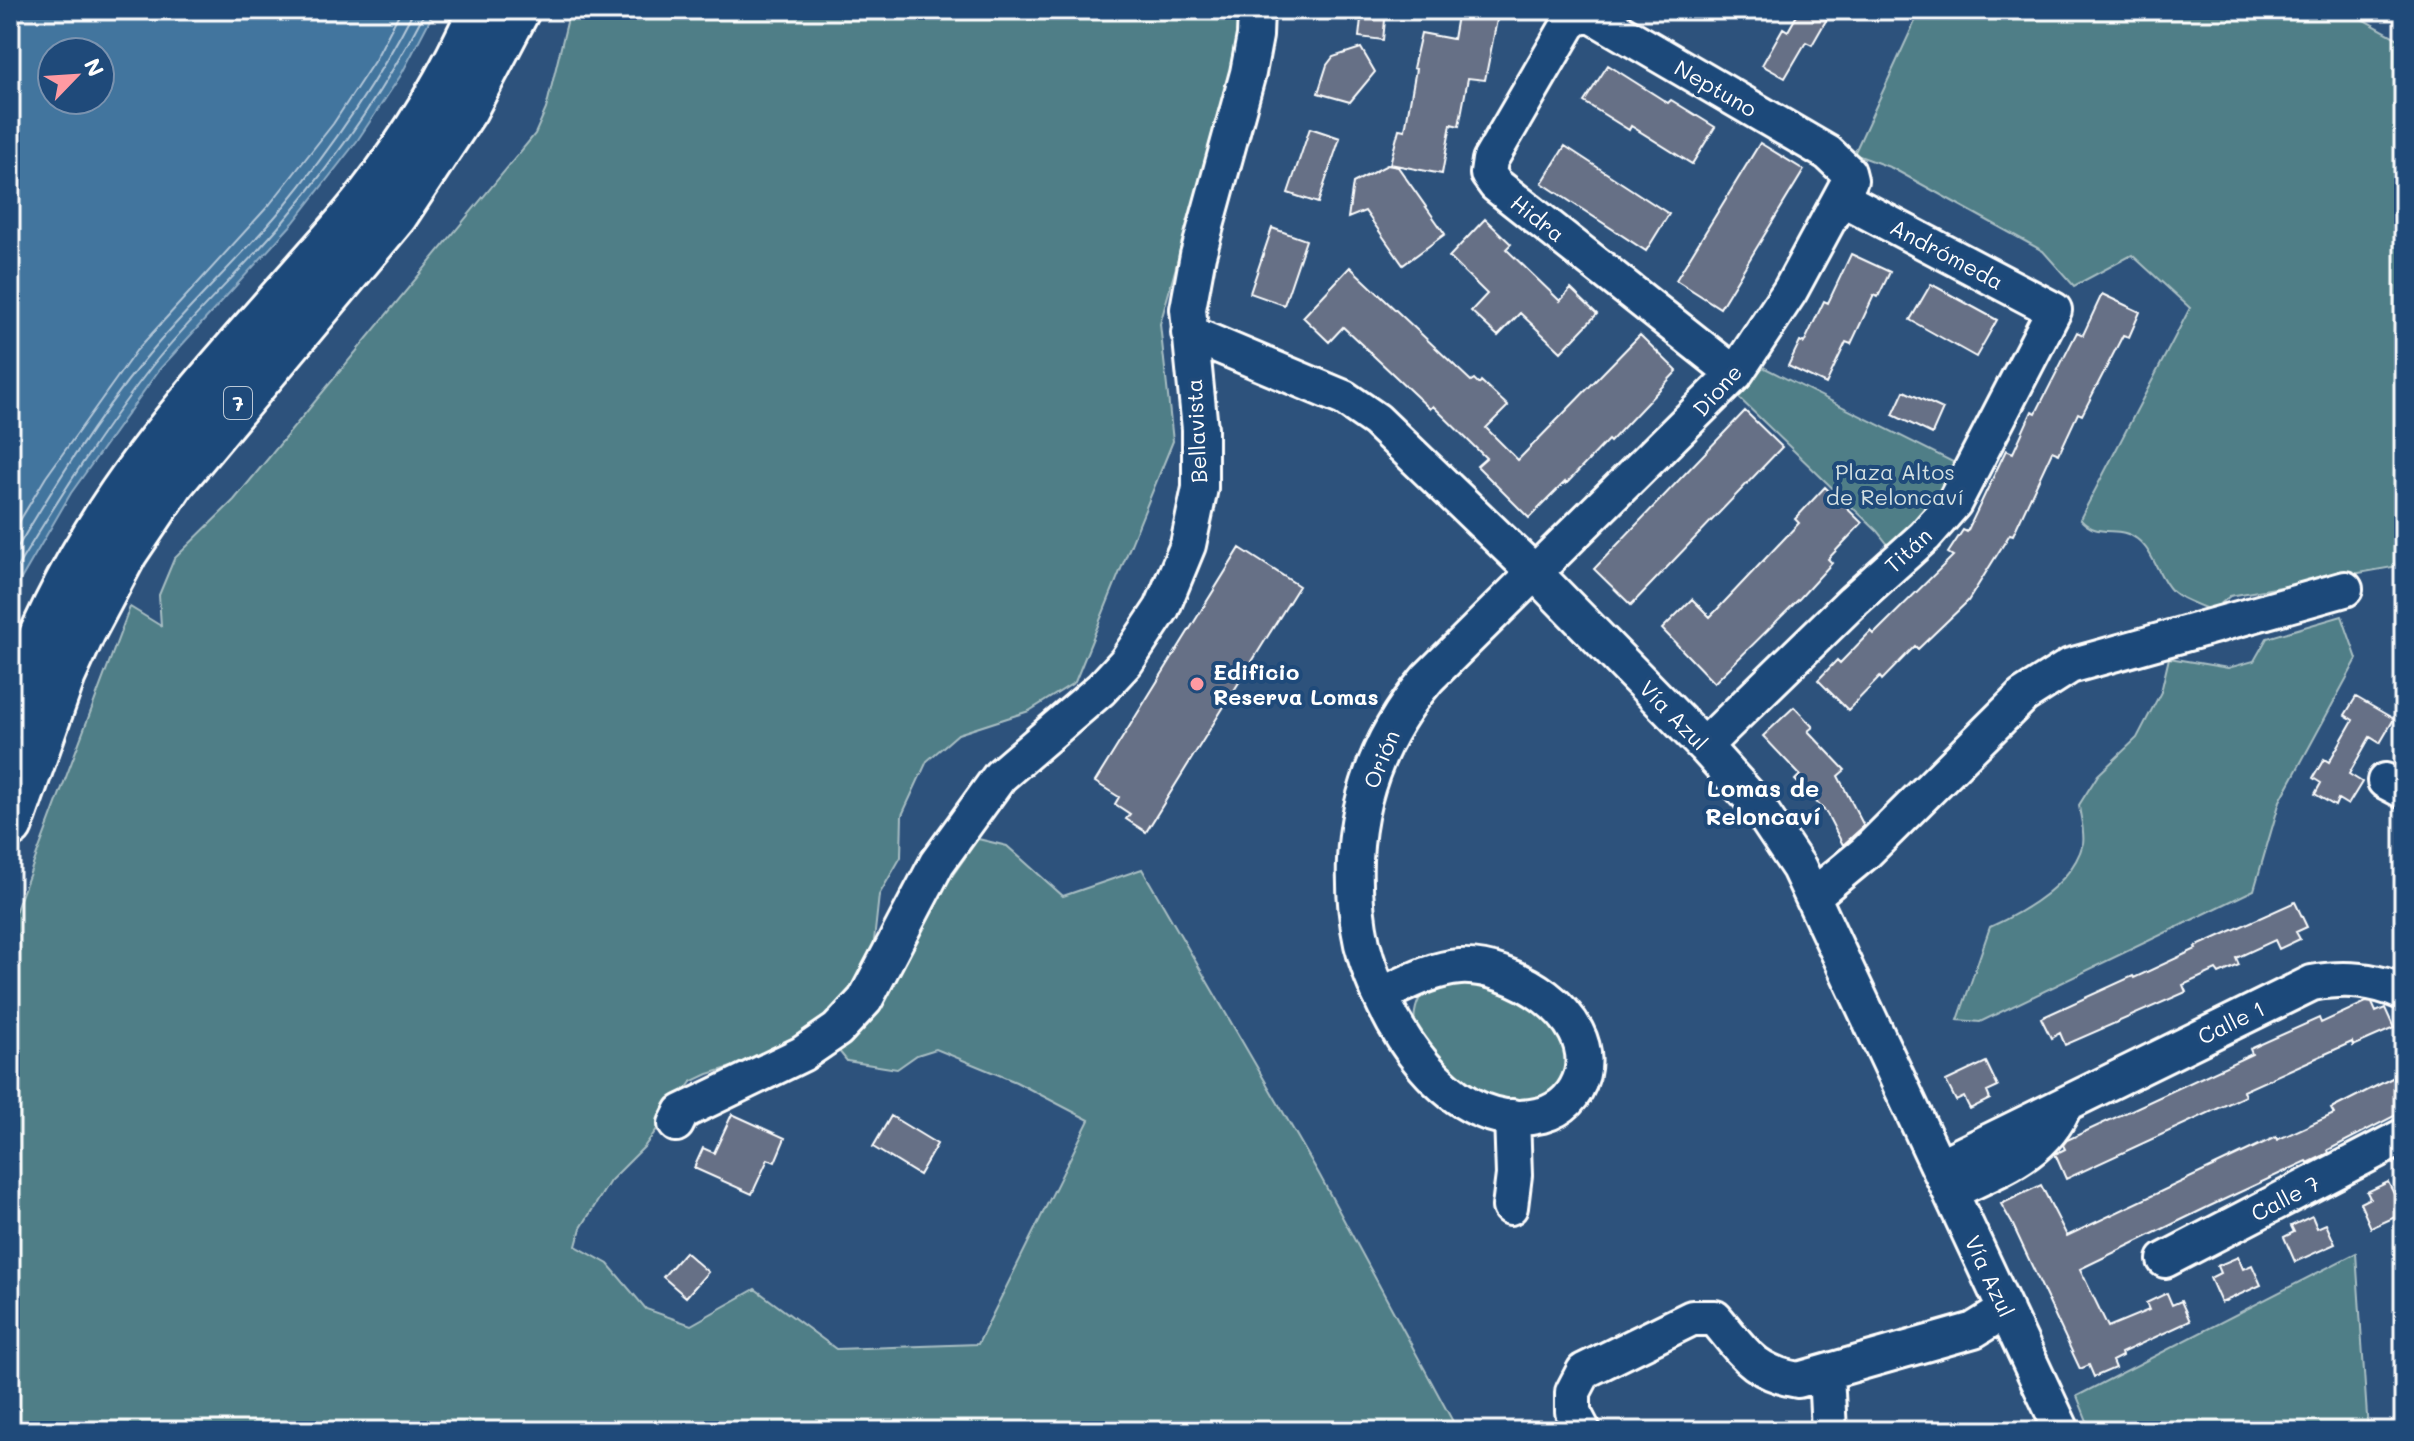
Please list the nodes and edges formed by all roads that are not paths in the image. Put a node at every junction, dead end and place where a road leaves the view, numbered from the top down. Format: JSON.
{"nodes":[{"id":1,"x":481,"y":10,"type":"edge"},
{"id":2,"x":517,"y":10,"type":"edge"},
{"id":3,"x":1256,"y":10,"type":"edge"},
{"id":4,"x":1579,"y":16,"type":"joint"},
{"id":5,"x":1844,"y":185,"type":"junction"},
{"id":6,"x":2054,"y":310,"type":"joint"},
{"id":7,"x":1189,"y":333,"type":"junction"},
{"id":8,"x":1735,"y":374,"type":"junction"},
{"id":9,"x":1535,"y":573,"type":"junction"},
{"id":10,"x":2345,"y":589,"type":"dead end"},
{"id":11,"x":10,"y":716,"type":"edge"},
{"id":12,"x":1704,"y":746,"type":"junction"},
{"id":13,"x":10,"y":825,"type":"edge"},
{"id":14,"x":1813,"y":896,"type":"junction"},
{"id":15,"x":2404,"y":993,"type":"edge"},
{"id":16,"x":1381,"y":995,"type":"junction"},
{"id":17,"x":1512,"y":1117,"type":"junction"},
{"id":18,"x":676,"y":1124,"type":"dead end"},
{"id":19,"x":2404,"y":1136,"type":"edge"},
{"id":20,"x":1945,"y":1179,"type":"junction"},
{"id":21,"x":1510,"y":1207,"type":"dead end"},
{"id":22,"x":2165,"y":1260,"type":"dead end"},
{"id":23,"x":2006,"y":1310,"type":"junction"},
{"id":24,"x":1826,"y":1374,"type":"junction"},
{"id":25,"x":1583,"y":1431,"type":"edge"},
{"id":26,"x":1829,"y":1431,"type":"edge"},
{"id":27,"x":2062,"y":1431,"type":"edge"}],
"edges":[{"from":1,"to":11,"type":"highway","number":"7"},
{"from":2,"to":13,"type":"highway","number":"7"},
{"from":3,"to":7,"type":"street","name":"Bellavista"},
{"from":4,"to":5,"type":"street","name":"Neptuno"},
{"from":4,"to":8,"type":"street","name":"Hidra"},
{"from":5,"to":6,"type":"street","name":"Andrómeda"},
{"from":5,"to":8,"type":"street","name":"Dione"},
{"from":6,"to":12,"type":"street","name":"Titán"},
{"from":7,"to":9,"type":"street","name":"Vía Azul"},
{"from":7,"to":18,"type":"street","name":"Bellavista"},
{"from":8,"to":9,"type":"street","name":"Dione"},
{"from":9,"to":12,"type":"street","name":"Vía Azul"},
{"from":9,"to":16,"type":"street","name":"Orión"},
{"from":10,"to":14,"type":"street"},
{"from":12,"to":14,"type":"street","name":"Vía Azul"},
{"from":14,"to":20,"type":"street","name":"Vía Azul"},
{"from":15,"to":20,"type":"street","name":"Calle 1"},
{"from":16,"to":17,"type":"street","name":"Orión"},
{"from":16,"to":17,"type":"street","name":"Orión"},
{"from":17,"to":21,"type":"street"},
{"from":19,"to":22,"type":"street","name":"Calle 7"},
{"from":20,"to":23,"type":"street","name":"Vía Azul"},
{"from":23,"to":24,"type":"street"},
{"from":23,"to":27,"type":"street","name":"Vía Azul"},
{"from":24,"to":25,"type":"street"},
{"from":24,"to":26,"type":"street"}]}
